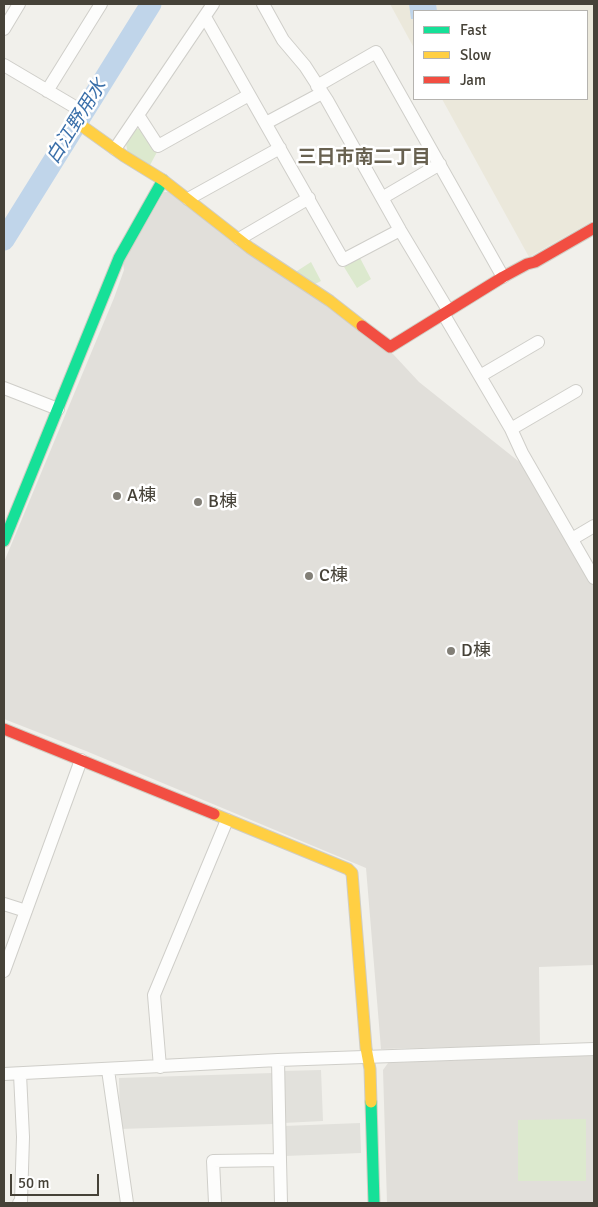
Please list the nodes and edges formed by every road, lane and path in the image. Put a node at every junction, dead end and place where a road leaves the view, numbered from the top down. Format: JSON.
{"nodes":[{"id":1,"x":19,"y":4,"type":"edge"},
{"id":2,"x":101,"y":4,"type":"edge"},
{"id":3,"x":213,"y":4,"type":"edge"},
{"id":4,"x":263,"y":4,"type":"edge"},
{"id":5,"x":205,"y":17,"type":"junction"},
{"id":6,"x":4,"y":29,"type":"edge"},
{"id":7,"x":4,"y":65,"type":"edge"},
{"id":8,"x":320,"y":89,"type":"junction"},
{"id":9,"x":47,"y":91,"type":"junction"},
{"id":10,"x":249,"y":95,"type":"junction"},
{"id":11,"x":75,"y":107,"type":"dead end"},
{"id":12,"x":138,"y":115,"type":"junction"},
{"id":13,"x":266,"y":124,"type":"junction"},
{"id":14,"x":82,"y":126,"type":"dead end"},
{"id":15,"x":280,"y":148,"type":"junction"},
{"id":16,"x":115,"y":149,"type":"junction"},
{"id":17,"x":440,"y":164,"type":"junction"},
{"id":18,"x":163,"y":180,"type":"junction"},
{"id":19,"x":309,"y":198,"type":"junction"},
{"id":20,"x":382,"y":198,"type":"junction"},
{"id":21,"x":188,"y":199,"type":"junction"},
{"id":22,"x":594,"y":228,"type":"edge"},
{"id":23,"x":400,"y":230,"type":"junction"},
{"id":24,"x":239,"y":239,"type":"junction"},
{"id":25,"x":503,"y":277,"type":"junction"},
{"id":26,"x":446,"y":312,"type":"junction"},
{"id":27,"x":538,"y":342,"type":"dead end"},
{"id":28,"x":480,"y":376,"type":"junction"},
{"id":29,"x":4,"y":388,"type":"edge"},
{"id":30,"x":576,"y":391,"type":"dead end"},
{"id":31,"x":58,"y":409,"type":"junction"},
{"id":32,"x":511,"y":429,"type":"junction"},
{"id":33,"x":594,"y":526,"type":"edge"},
{"id":34,"x":572,"y":539,"type":"junction"},
{"id":35,"x":4,"y":542,"type":"edge"},
{"id":36,"x":594,"y":578,"type":"edge"},
{"id":37,"x":4,"y":729,"type":"edge"},
{"id":38,"x":81,"y":760,"type":"junction"},
{"id":39,"x":227,"y":820,"type":"junction"},
{"id":40,"x":4,"y":904,"type":"edge"},
{"id":41,"x":26,"y":910,"type":"junction"},
{"id":42,"x":4,"y":971,"type":"edge"},
{"id":43,"x":594,"y":1049,"type":"edge"},
{"id":44,"x":368,"y":1057,"type":"junction"},
{"id":45,"x":278,"y":1060,"type":"junction"},
{"id":46,"x":160,"y":1067,"type":"junction"},
{"id":47,"x":108,"y":1070,"type":"junction"},
{"id":48,"x":4,"y":1074,"type":"edge"},
{"id":49,"x":20,"y":1074,"type":"junction"},
{"id":50,"x":280,"y":1160,"type":"junction"},
{"id":51,"x":19,"y":1203,"type":"edge"},
{"id":52,"x":127,"y":1203,"type":"edge"},
{"id":53,"x":215,"y":1203,"type":"edge"},
{"id":54,"x":281,"y":1203,"type":"edge"},
{"id":55,"x":374,"y":1203,"type":"edge"}],
"edges":[{"from":1,"to":6,"type":"street"},
{"from":2,"to":9,"type":"street"},
{"from":3,"to":5,"type":"street"},
{"from":4,"to":8,"type":"street"},
{"from":5,"to":10,"type":"street"},
{"from":5,"to":12,"type":"street"},
{"from":7,"to":9,"type":"street"},
{"from":8,"to":13,"type":"street"},
{"from":8,"to":17,"type":"street"},
{"from":8,"to":20,"type":"street"},
{"from":9,"to":11,"type":"street"},
{"from":10,"to":12,"type":"street"},
{"from":10,"to":13,"type":"street"},
{"from":12,"to":16,"type":"street"},
{"from":13,"to":15,"type":"street"},
{"from":14,"to":16,"type":"street"},
{"from":15,"to":19,"type":"street"},
{"from":15,"to":21,"type":"street"},
{"from":16,"to":18,"type":"street"},
{"from":17,"to":20,"type":"street"},
{"from":17,"to":25,"type":"street"},
{"from":18,"to":21,"type":"street"},
{"from":18,"to":31,"type":"street"},
{"from":19,"to":23,"type":"street"},
{"from":19,"to":24,"type":"street"},
{"from":20,"to":23,"type":"street"},
{"from":21,"to":24,"type":"street"},
{"from":22,"to":25,"type":"street"},
{"from":23,"to":26,"type":"street"},
{"from":24,"to":26,"type":"street"},
{"from":25,"to":26,"type":"street"},
{"from":26,"to":28,"type":"street"},
{"from":27,"to":28,"type":"street"},
{"from":28,"to":32,"type":"street"},
{"from":29,"to":31,"type":"street"},
{"from":30,"to":32,"type":"street"},
{"from":31,"to":35,"type":"street"},
{"from":32,"to":34,"type":"street"},
{"from":33,"to":34,"type":"street"},
{"from":34,"to":36,"type":"street"},
{"from":37,"to":38,"type":"street"},
{"from":38,"to":39,"type":"street"},
{"from":38,"to":41,"type":"street"},
{"from":39,"to":44,"type":"street"},
{"from":39,"to":46,"type":"street"},
{"from":40,"to":41,"type":"street"},
{"from":41,"to":42,"type":"street"},
{"from":43,"to":44,"type":"street"},
{"from":44,"to":45,"type":"street"},
{"from":44,"to":55,"type":"street"},
{"from":45,"to":46,"type":"street"},
{"from":45,"to":50,"type":"street"},
{"from":46,"to":47,"type":"street"},
{"from":47,"to":49,"type":"street"},
{"from":47,"to":52,"type":"street"},
{"from":48,"to":49,"type":"street"},
{"from":49,"to":51,"type":"street"},
{"from":50,"to":53,"type":"street"},
{"from":50,"to":54,"type":"street"}]}
